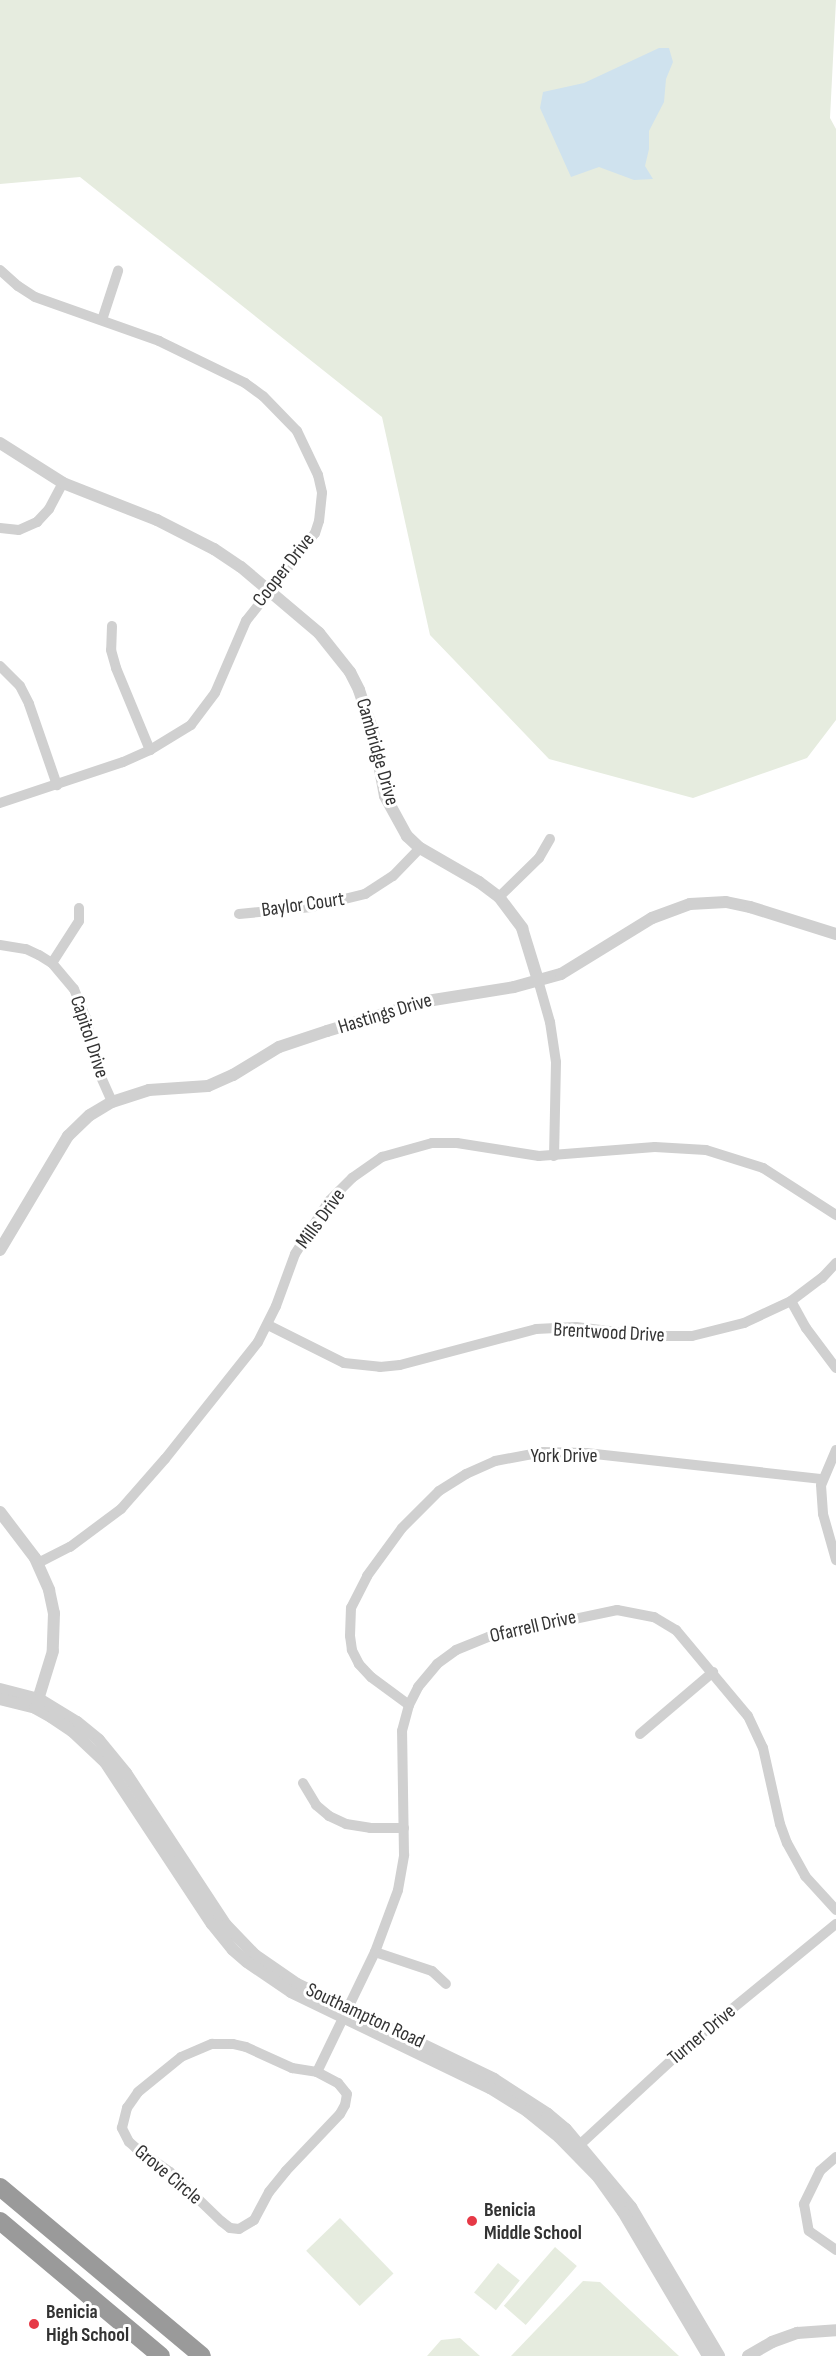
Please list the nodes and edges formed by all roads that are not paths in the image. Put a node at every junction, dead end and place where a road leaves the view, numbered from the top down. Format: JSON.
{"nodes":[{"id":1,"x":0,"y":270,"type":"edge"},
{"id":2,"x":118,"y":271,"type":"dead end"},
{"id":3,"x":102,"y":320,"type":"junction"},
{"id":4,"x":0,"y":443,"type":"edge"},
{"id":5,"x":63,"y":483,"type":"junction"},
{"id":6,"x":0,"y":528,"type":"edge"},
{"id":7,"x":269,"y":592,"type":"junction"},
{"id":8,"x":111,"y":626,"type":"dead end"},
{"id":9,"x":0,"y":666,"type":"edge"},
{"id":10,"x":150,"y":750,"type":"junction"},
{"id":11,"x":57,"y":785,"type":"junction"},
{"id":12,"x":0,"y":803,"type":"edge"},
{"id":13,"x":550,"y":839,"type":"dead end"},
{"id":14,"x":420,"y":848,"type":"junction"},
{"id":15,"x":499,"y":897,"type":"junction"},
{"id":16,"x":79,"y":908,"type":"dead end"},
{"id":17,"x":239,"y":914,"type":"dead end"},
{"id":18,"x":836,"y":934,"type":"edge"},
{"id":19,"x":0,"y":945,"type":"edge"},
{"id":20,"x":52,"y":963,"type":"junction"},
{"id":21,"x":538,"y":980,"type":"junction"},
{"id":22,"x":112,"y":1102,"type":"junction"},
{"id":23,"x":554,"y":1156,"type":"junction"},
{"id":24,"x":836,"y":1215,"type":"edge"},
{"id":25,"x":0,"y":1250,"type":"edge"},
{"id":26,"x":836,"y":1263,"type":"edge"},
{"id":27,"x":791,"y":1301,"type":"junction"},
{"id":28,"x":268,"y":1324,"type":"junction"},
{"id":29,"x":836,"y":1368,"type":"edge"},
{"id":30,"x":836,"y":1450,"type":"edge"},
{"id":31,"x":823,"y":1479,"type":"junction"},
{"id":32,"x":0,"y":1512,"type":"edge"},
{"id":33,"x":836,"y":1560,"type":"edge"},
{"id":34,"x":38,"y":1563,"type":"junction"},
{"id":35,"x":713,"y":1672,"type":"junction"},
{"id":36,"x":0,"y":1689,"type":"edge"},
{"id":37,"x":0,"y":1699,"type":"edge"},
{"id":38,"x":37,"y":1704,"type":"junction"},
{"id":39,"x":409,"y":1705,"type":"junction"},
{"id":40,"x":640,"y":1734,"type":"dead end"},
{"id":41,"x":303,"y":1784,"type":"dead end"},
{"id":42,"x":404,"y":1828,"type":"junction"},
{"id":43,"x":836,"y":1910,"type":"edge"},
{"id":44,"x":836,"y":1924,"type":"edge"},
{"id":45,"x":375,"y":1952,"type":"junction"},
{"id":46,"x":446,"y":1984,"type":"dead end"},
{"id":47,"x":345,"y":2012,"type":"junction"},
{"id":48,"x":317,"y":2072,"type":"junction"},
{"id":49,"x":577,"y":2147,"type":"junction"},
{"id":50,"x":836,"y":2157,"type":"edge"},
{"id":51,"x":0,"y":2187,"type":"edge"},
{"id":52,"x":0,"y":2221,"type":"edge"},
{"id":53,"x":0,"y":2232,"type":"edge"},
{"id":54,"x":836,"y":2250,"type":"edge"},
{"id":55,"x":96,"y":2301,"type":"junction"},
{"id":56,"x":836,"y":2330,"type":"edge"},
{"id":57,"x":161,"y":2356,"type":"edge"},
{"id":58,"x":202,"y":2356,"type":"edge"},
{"id":59,"x":708,"y":2356,"type":"edge"},
{"id":60,"x":719,"y":2356,"type":"edge"},
{"id":61,"x":748,"y":2356,"type":"edge"}],
"edges":[{"from":1,"to":3,"type":"street","name":"Cooper Drive"},
{"from":2,"to":3,"type":"street"},
{"from":3,"to":7,"type":"street","name":"Cooper Drive"},
{"from":4,"to":5,"type":"street","name":"Cambridge Drive"},
{"from":5,"to":6,"type":"street"},
{"from":5,"to":7,"type":"street","name":"Cambridge Drive"},
{"from":7,"to":10,"type":"street","name":"Cooper Drive"},
{"from":7,"to":14,"type":"street","name":"Cambridge Drive"},
{"from":8,"to":10,"type":"street"},
{"from":9,"to":11,"type":"street"},
{"from":10,"to":11,"type":"street","name":"Cooper Drive"},
{"from":11,"to":12,"type":"street","name":"Cooper Drive"},
{"from":13,"to":15,"type":"street"},
{"from":14,"to":15,"type":"street","name":"Cambridge Drive"},
{"from":14,"to":17,"type":"street","name":"Baylor Court"},
{"from":15,"to":21,"type":"street","name":"Cambridge Drive"},
{"from":16,"to":20,"type":"street"},
{"from":18,"to":21,"type":"street","name":"Hastings Drive"},
{"from":19,"to":20,"type":"street","name":"Capitol Drive"},
{"from":20,"to":22,"type":"street","name":"Capitol Drive"},
{"from":21,"to":22,"type":"street","name":"Hastings Drive"},
{"from":21,"to":23,"type":"street","name":"Cambridge Drive"},
{"from":22,"to":25,"type":"street","name":"Hastings Drive"},
{"from":23,"to":24,"type":"street","name":"Mills Drive"},
{"from":23,"to":28,"type":"street","name":"Mills Drive"},
{"from":26,"to":27,"type":"street","name":"Brentwood Drive"},
{"from":27,"to":28,"type":"street","name":"Brentwood Drive"},
{"from":27,"to":29,"type":"street"},
{"from":28,"to":34,"type":"street","name":"Mills Drive"},
{"from":30,"to":31,"type":"street"},
{"from":31,"to":33,"type":"street"},
{"from":31,"to":39,"type":"street","name":"York Drive"},
{"from":32,"to":34,"type":"street"},
{"from":34,"to":38,"type":"street"},
{"from":35,"to":39,"type":"street","name":"Ofarrell Drive"},
{"from":35,"to":40,"type":"street"},
{"from":35,"to":43,"type":"street","name":"Ofarrell Drive"},
{"from":36,"to":38,"type":"street","name":"Southampton Road"},
{"from":37,"to":38,"type":"street","name":"Southampton Road"},
{"from":38,"to":47,"type":"street","name":"Southampton Road"},
{"from":39,"to":42,"type":"street","name":"Ofarrell Drive"},
{"from":41,"to":42,"type":"street"},
{"from":42,"to":45,"type":"street","name":"Ofarrell Drive"},
{"from":44,"to":49,"type":"street","name":"Turner Drive"},
{"from":45,"to":46,"type":"street"},
{"from":45,"to":47,"type":"street","name":"Ofarrell Drive"},
{"from":47,"to":48,"type":"street"},
{"from":47,"to":49,"type":"street","name":"Southampton Road"},
{"from":48,"to":48,"type":"street","name":"Grove Circle"},
{"from":49,"to":59,"type":"street","name":"Southampton Road"},
{"from":49,"to":60,"type":"street","name":"Southampton Road"},
{"from":50,"to":54,"type":"street"},
{"from":51,"to":58,"type":"highway"},
{"from":52,"to":55,"type":"highway"},
{"from":53,"to":55,"type":"highway"},
{"from":55,"to":57,"type":"highway"},
{"from":56,"to":61,"type":"street"}]}
